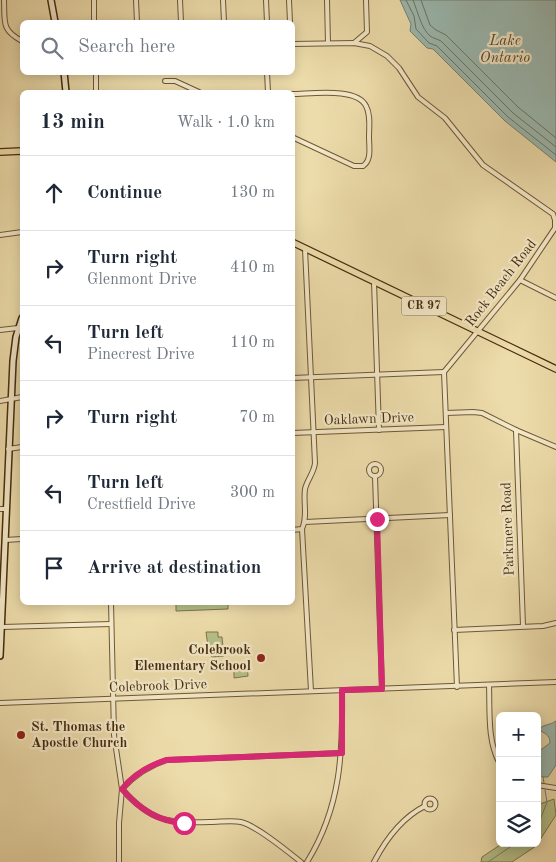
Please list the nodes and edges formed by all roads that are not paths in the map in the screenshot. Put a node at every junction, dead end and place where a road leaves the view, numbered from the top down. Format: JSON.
{"nodes":[{"id":1,"x":4,"y":0,"type":"edge"},
{"id":2,"x":52,"y":0,"type":"edge"},
{"id":3,"x":94,"y":0,"type":"edge"},
{"id":4,"x":136,"y":0,"type":"edge"},
{"id":5,"x":180,"y":0,"type":"edge"},
{"id":6,"x":223,"y":0,"type":"edge"},
{"id":7,"x":266,"y":0,"type":"edge"},
{"id":8,"x":289,"y":0,"type":"edge"},
{"id":9,"x":327,"y":0,"type":"edge"},
{"id":10,"x":366,"y":0,"type":"edge"},
{"id":11,"x":2,"y":12,"type":"edge"},
{"id":12,"x":56,"y":20,"type":"edge"},
{"id":13,"x":94,"y":20,"type":"edge"},
{"id":14,"x":137,"y":20,"type":"edge"},
{"id":15,"x":181,"y":20,"type":"edge"},
{"id":16,"x":224,"y":20,"type":"edge"},
{"id":17,"x":267,"y":20,"type":"edge"},
{"id":18,"x":290,"y":20,"type":"edge"},
{"id":19,"x":20,"y":40,"type":"edge"},
{"id":20,"x":328,"y":43,"type":"junction"},
{"id":21,"x":354,"y":43,"type":"junction"},
{"id":22,"x":295,"y":44,"type":"edge"},
{"id":23,"x":64,"y":75,"type":"edge"},
{"id":24,"x":96,"y":75,"type":"edge"},
{"id":25,"x":267,"y":75,"type":"edge"},
{"id":26,"x":165,"y":81,"type":"dead end"},
{"id":27,"x":66,"y":90,"type":"edge"},
{"id":28,"x":96,"y":90,"type":"edge"},
{"id":29,"x":195,"y":90,"type":"edge"},
{"id":30,"x":268,"y":90,"type":"edge"},
{"id":31,"x":295,"y":94,"type":"edge"},
{"id":32,"x":295,"y":138,"type":"edge"},
{"id":33,"x":20,"y":151,"type":"edge"},
{"id":34,"x":0,"y":152,"type":"edge"},
{"id":35,"x":20,"y":232,"type":"edge"},
{"id":36,"x":0,"y":236,"type":"edge"},
{"id":37,"x":295,"y":244,"type":"edge"},
{"id":38,"x":305,"y":249,"type":"junction"},
{"id":39,"x":520,"y":280,"type":"junction"},
{"id":40,"x":374,"y":282,"type":"junction"},
{"id":41,"x":556,"y":298,"type":"edge"},
{"id":42,"x":20,"y":323,"type":"edge"},
{"id":43,"x":18,"y":328,"type":"junction"},
{"id":44,"x":0,"y":330,"type":"edge"},
{"id":45,"x":479,"y":332,"type":"junction"},
{"id":46,"x":556,"y":369,"type":"edge"},
{"id":47,"x":444,"y":372,"type":"junction"},
{"id":48,"x":377,"y":375,"type":"junction"},
{"id":49,"x":295,"y":378,"type":"edge"},
{"id":50,"x":310,"y":378,"type":"junction"},
{"id":51,"x":20,"y":398,"type":"edge"},
{"id":52,"x":10,"y":399,"type":"junction"},
{"id":53,"x":0,"y":401,"type":"edge"},
{"id":54,"x":446,"y":413,"type":"junction"},
{"id":55,"x":446,"y":427,"type":"junction"},
{"id":56,"x":379,"y":430,"type":"junction"},
{"id":57,"x":516,"y":430,"type":"junction"},
{"id":58,"x":312,"y":432,"type":"junction"},
{"id":59,"x":295,"y":433,"type":"edge"},
{"id":60,"x":20,"y":447,"type":"edge"},
{"id":61,"x":556,"y":447,"type":"edge"},
{"id":62,"x":8,"y":449,"type":"junction"},
{"id":63,"x":375,"y":476,"type":"dead end"},
{"id":64,"x":3,"y":509,"type":"edge"},
{"id":65,"x":450,"y":515,"type":"junction"},
{"id":66,"x":377,"y":519,"type":"junction"},
{"id":67,"x":305,"y":522,"type":"junction"},
{"id":68,"x":302,"y":529,"type":"junction"},
{"id":69,"x":295,"y":530,"type":"edge"},
{"id":70,"x":20,"y":539,"type":"edge"},
{"id":71,"x":5,"y":540,"type":"junction"},
{"id":72,"x":111,"y":605,"type":"edge"},
{"id":73,"x":1,"y":612,"type":"edge"},
{"id":74,"x":556,"y":623,"type":"edge"},
{"id":75,"x":111,"y":624,"type":"junction"},
{"id":76,"x":523,"y":626,"type":"junction"},
{"id":77,"x":2,"y":627,"type":"junction"},
{"id":78,"x":454,"y":630,"type":"junction"},
{"id":79,"x":0,"y":654,"type":"edge"},
{"id":80,"x":556,"y":682,"type":"edge"},
{"id":81,"x":489,"y":685,"type":"junction"},
{"id":82,"x":457,"y":687,"type":"junction"},
{"id":83,"x":382,"y":689,"type":"junction"},
{"id":84,"x":342,"y":690,"type":"junction"},
{"id":85,"x":311,"y":691,"type":"junction"},
{"id":86,"x":113,"y":699,"type":"junction"},
{"id":87,"x":0,"y":703,"type":"edge"},
{"id":88,"x":342,"y":753,"type":"junction"},
{"id":89,"x":496,"y":757,"type":"edge"},
{"id":90,"x":541,"y":786,"type":"edge"},
{"id":91,"x":556,"y":788,"type":"edge"},
{"id":92,"x":122,"y":789,"type":"junction"},
{"id":93,"x":425,"y":806,"type":"dead end"},
{"id":94,"x":119,"y":862,"type":"edge"},
{"id":95,"x":301,"y":862,"type":"edge"},
{"id":96,"x":307,"y":862,"type":"edge"},
{"id":97,"x":374,"y":862,"type":"edge"}],
"edges":[{"from":1,"to":11,"type":"street"},
{"from":2,"to":12,"type":"street"},
{"from":3,"to":13,"type":"street"},
{"from":4,"to":14,"type":"street"},
{"from":5,"to":15,"type":"street"},
{"from":6,"to":16,"type":"street"},
{"from":7,"to":17,"type":"street"},
{"from":8,"to":18,"type":"street"},
{"from":9,"to":20,"type":"street"},
{"from":10,"to":21,"type":"street"},
{"from":11,"to":19,"type":"street"},
{"from":20,"to":21,"type":"street","name":"Rock Beach Road"},
{"from":20,"to":22,"type":"street","name":"Rock Beach Road"},
{"from":21,"to":39,"type":"street","name":"Rock Beach Road"},
{"from":23,"to":27,"type":"street"},
{"from":24,"to":28,"type":"street"},
{"from":25,"to":30,"type":"street"},
{"from":26,"to":29,"type":"street"},
{"from":31,"to":32,"type":"street"},
{"from":33,"to":34,"type":"main road"},
{"from":35,"to":36,"type":"street"},
{"from":37,"to":38,"type":"main road","number":"CR 97"},
{"from":38,"to":40,"type":"main road","number":"CR 97"},
{"from":38,"to":50,"type":"street"},
{"from":39,"to":41,"type":"street"},
{"from":39,"to":45,"type":"street","name":"Rock Beach Road"},
{"from":40,"to":45,"type":"main road","number":"CR 97"},
{"from":40,"to":48,"type":"street"},
{"from":42,"to":43,"type":"street"},
{"from":43,"to":44,"type":"street"},
{"from":43,"to":52,"type":"street"},
{"from":45,"to":46,"type":"main road","number":"CR 97"},
{"from":45,"to":47,"type":"street","name":"Rock Beach Road"},
{"from":47,"to":48,"type":"street"},
{"from":47,"to":54,"type":"street"},
{"from":48,"to":50,"type":"street"},
{"from":48,"to":56,"type":"street"},
{"from":49,"to":50,"type":"street"},
{"from":50,"to":58,"type":"street"},
{"from":51,"to":52,"type":"street"},
{"from":52,"to":53,"type":"street"},
{"from":52,"to":62,"type":"street"},
{"from":54,"to":55,"type":"street"},
{"from":54,"to":57,"type":"street"},
{"from":55,"to":56,"type":"street","name":"Oaklawn Drive"},
{"from":55,"to":65,"type":"street"},
{"from":56,"to":58,"type":"street","name":"Oaklawn Drive"},
{"from":57,"to":61,"type":"street"},
{"from":57,"to":76,"type":"street","name":"Parkmere Road"},
{"from":58,"to":59,"type":"street","name":"Oaklawn Drive"},
{"from":58,"to":67,"type":"street"},
{"from":60,"to":62,"type":"street"},
{"from":62,"to":64,"type":"street"},
{"from":63,"to":66,"type":"street"},
{"from":64,"to":71,"type":"street"},
{"from":65,"to":66,"type":"street"},
{"from":65,"to":78,"type":"street"},
{"from":66,"to":67,"type":"street"},
{"from":66,"to":83,"type":"street"},
{"from":67,"to":68,"type":"street"},
{"from":68,"to":69,"type":"street"},
{"from":68,"to":85,"type":"street"},
{"from":70,"to":71,"type":"street"},
{"from":71,"to":73,"type":"street"},
{"from":72,"to":75,"type":"street"},
{"from":73,"to":77,"type":"street"},
{"from":74,"to":76,"type":"street"},
{"from":75,"to":77,"type":"street"},
{"from":75,"to":86,"type":"street"},
{"from":76,"to":78,"type":"street"},
{"from":77,"to":79,"type":"street"},
{"from":78,"to":82,"type":"street"},
{"from":80,"to":81,"type":"street","name":"Colebrook Drive"},
{"from":81,"to":82,"type":"street","name":"Colebrook Drive"},
{"from":81,"to":89,"type":"street"},
{"from":82,"to":83,"type":"street","name":"Colebrook Drive"},
{"from":83,"to":84,"type":"street","name":"Colebrook Drive"},
{"from":84,"to":85,"type":"street","name":"Colebrook Drive"},
{"from":84,"to":88,"type":"street"},
{"from":85,"to":86,"type":"street","name":"Colebrook Drive"},
{"from":86,"to":87,"type":"street","name":"Colebrook Drive"},
{"from":86,"to":92,"type":"street"},
{"from":88,"to":92,"type":"street"},
{"from":88,"to":96,"type":"street"},
{"from":90,"to":91,"type":"street"},
{"from":92,"to":94,"type":"street"},
{"from":92,"to":95,"type":"street"},
{"from":93,"to":97,"type":"street"}]}
